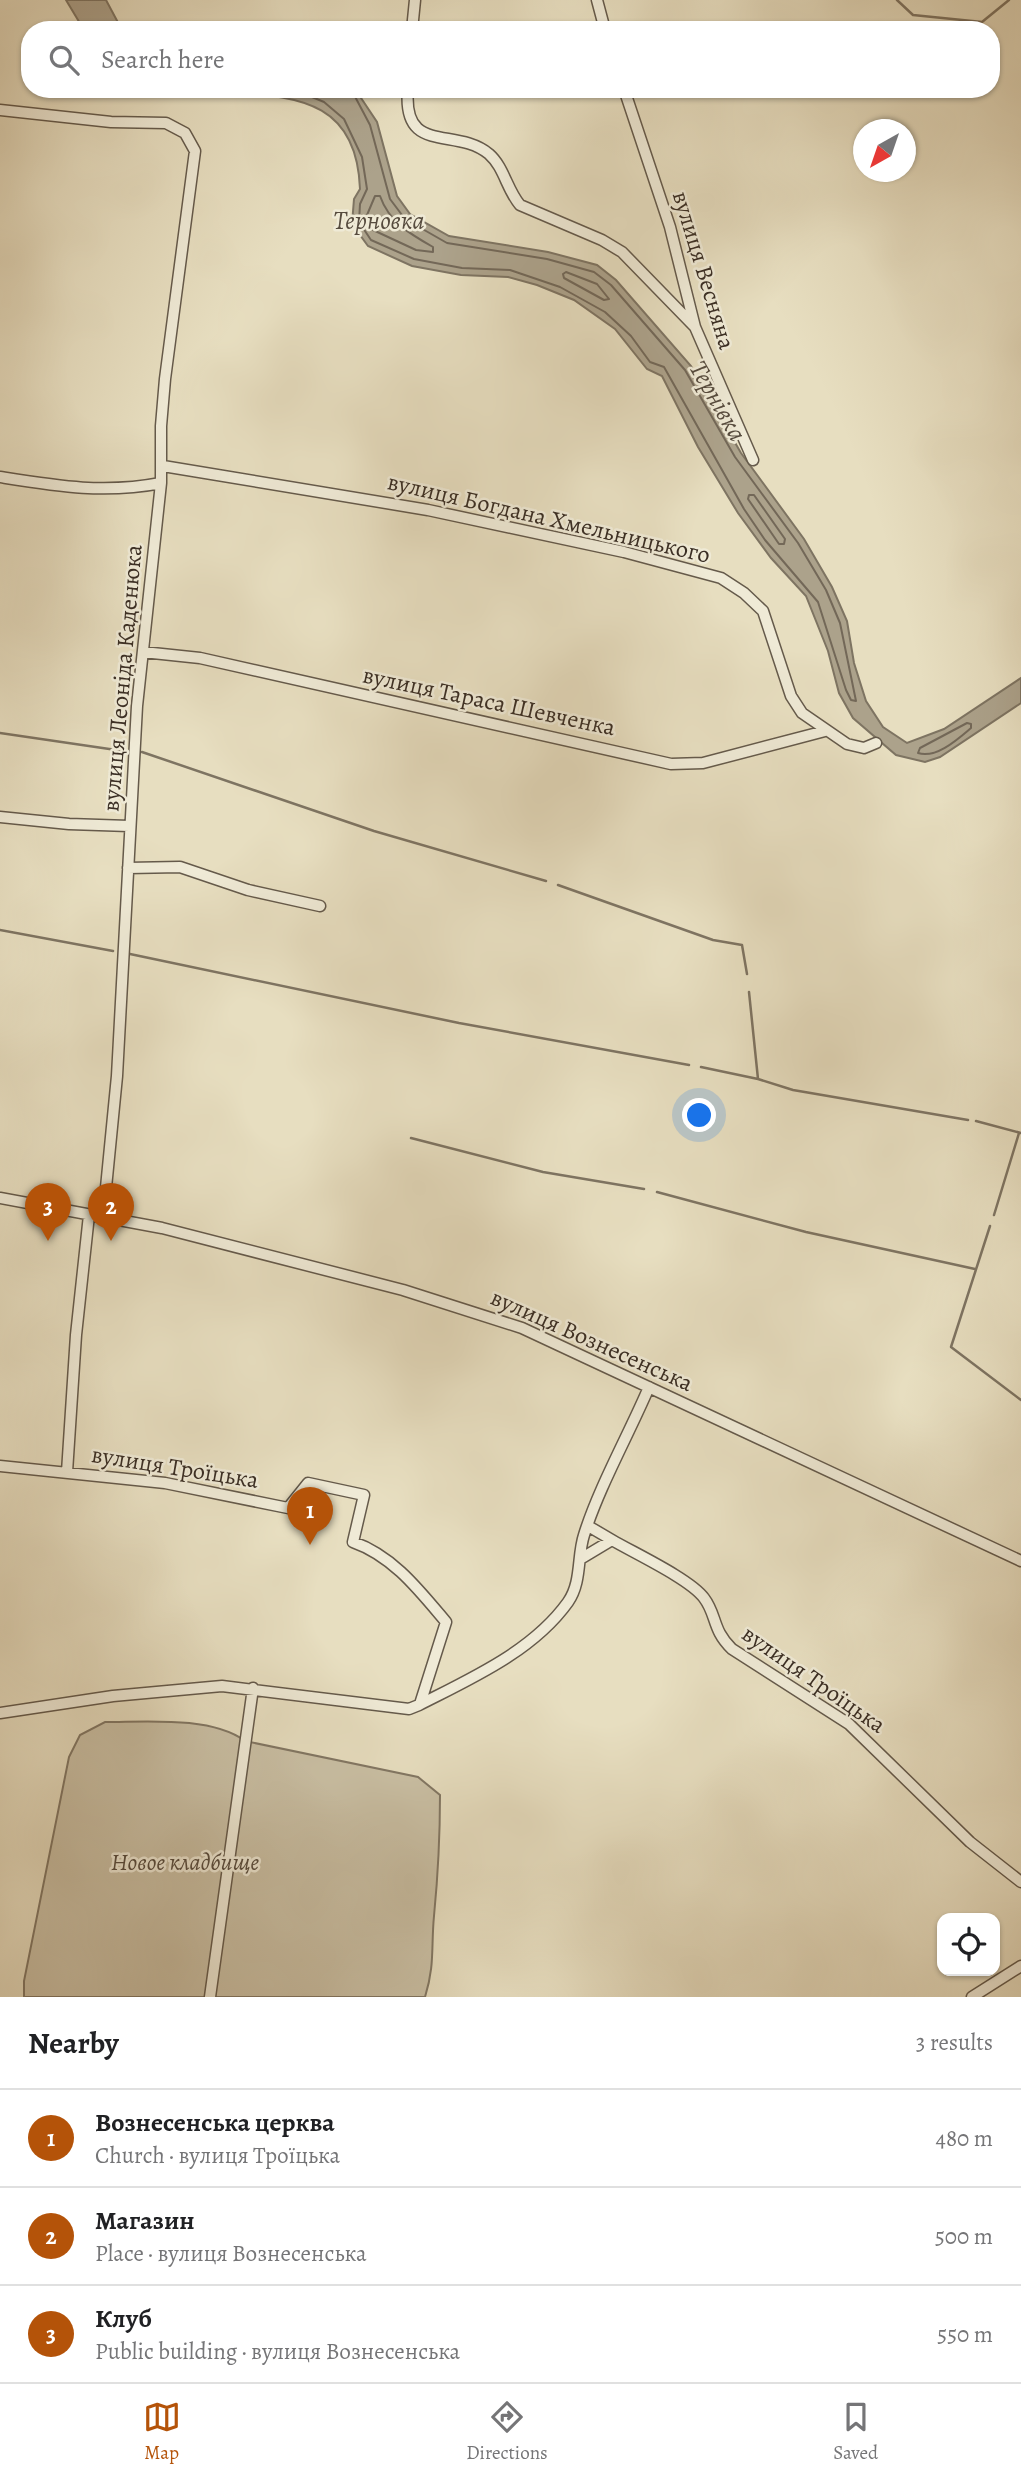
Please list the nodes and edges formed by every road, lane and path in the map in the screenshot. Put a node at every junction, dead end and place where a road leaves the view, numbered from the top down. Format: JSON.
{"nodes":[{"id":1,"x":415,"y":0,"type":"edge"},
{"id":2,"x":597,"y":0,"type":"edge"},
{"id":3,"x":413,"y":21,"type":"edge"},
{"id":4,"x":603,"y":21,"type":"edge"},
{"id":5,"x":407,"y":98,"type":"edge"},
{"id":6,"x":627,"y":98,"type":"edge"},
{"id":7,"x":0,"y":110,"type":"edge"},
{"id":8,"x":695,"y":327,"type":"junction"},
{"id":9,"x":753,"y":460,"type":"dead end"},
{"id":10,"x":163,"y":466,"type":"junction"},
{"id":11,"x":0,"y":477,"type":"edge"},
{"id":12,"x":162,"y":483,"type":"junction"},
{"id":13,"x":143,"y":652,"type":"junction"},
{"id":14,"x":825,"y":731,"type":"junction"},
{"id":15,"x":876,"y":743,"type":"dead end"},
{"id":16,"x":0,"y":817,"type":"edge"},
{"id":17,"x":129,"y":826,"type":"junction"},
{"id":18,"x":128,"y":868,"type":"junction"},
{"id":19,"x":320,"y":906,"type":"dead end"},
{"id":20,"x":0,"y":1198,"type":"edge"},
{"id":21,"x":89,"y":1215,"type":"junction"},
{"id":22,"x":103,"y":1218,"type":"junction"},
{"id":23,"x":649,"y":1387,"type":"junction"},
{"id":24,"x":0,"y":1466,"type":"edge"},
{"id":25,"x":68,"y":1472,"type":"junction"},
{"id":26,"x":588,"y":1526,"type":"junction"},
{"id":27,"x":612,"y":1540,"type":"junction"},
{"id":28,"x":582,"y":1558,"type":"junction"},
{"id":29,"x":1021,"y":1561,"type":"edge"},
{"id":30,"x":253,"y":1688,"type":"junction"},
{"id":31,"x":419,"y":1705,"type":"junction"},
{"id":32,"x":0,"y":1713,"type":"edge"},
{"id":33,"x":1021,"y":1882,"type":"edge"},
{"id":34,"x":1021,"y":1966,"type":"edge"},
{"id":35,"x":210,"y":1997,"type":"edge"},
{"id":36,"x":972,"y":1997,"type":"edge"}],
"edges":[{"from":1,"to":3,"type":"street"},
{"from":2,"to":4,"type":"street"},
{"from":5,"to":8,"type":"street"},
{"from":6,"to":8,"type":"street","name":"вулиця Весняна"},
{"from":7,"to":10,"type":"street","name":"вулиця Леоніда Каденюка"},
{"from":8,"to":9,"type":"street","name":"вулиця Весняна"},
{"from":10,"to":12,"type":"street","name":"вулиця Леоніда Каденюка"},
{"from":10,"to":14,"type":"street","name":"вулиця Богдана Хмельницького"},
{"from":11,"to":12,"type":"street"},
{"from":12,"to":13,"type":"street","name":"вулиця Леоніда Каденюка"},
{"from":13,"to":14,"type":"street","name":"вулиця Тараса Шевченка"},
{"from":13,"to":17,"type":"street","name":"вулиця Леоніда Каденюка"},
{"from":14,"to":15,"type":"street","name":"вулиця Богдана Хмельницького"},
{"from":16,"to":17,"type":"street"},
{"from":17,"to":18,"type":"street","name":"вулиця Леоніда Каденюка"},
{"from":18,"to":19,"type":"street"},
{"from":18,"to":22,"type":"street","name":"вулиця Леоніда Каденюка"},
{"from":20,"to":21,"type":"street","name":"вулиця Вознесенська"},
{"from":21,"to":22,"type":"street","name":"вулиця Вознесенська"},
{"from":21,"to":25,"type":"street"},
{"from":22,"to":23,"type":"street","name":"вулиця Вознесенська"},
{"from":23,"to":26,"type":"street"},
{"from":23,"to":29,"type":"street","name":"вулиця Вознесенська"},
{"from":24,"to":25,"type":"street","name":"вулиця Троїцька"},
{"from":25,"to":31,"type":"street","name":"вулиця Троїцька"},
{"from":26,"to":27,"type":"street","name":"вулиця Троїцька"},
{"from":26,"to":28,"type":"street"},
{"from":27,"to":28,"type":"street"},
{"from":27,"to":33,"type":"street","name":"вулиця Троїцька"},
{"from":28,"to":31,"type":"street"},
{"from":30,"to":31,"type":"street"},
{"from":30,"to":32,"type":"street"},
{"from":30,"to":35,"type":"street"},
{"from":34,"to":36,"type":"street"}]}
